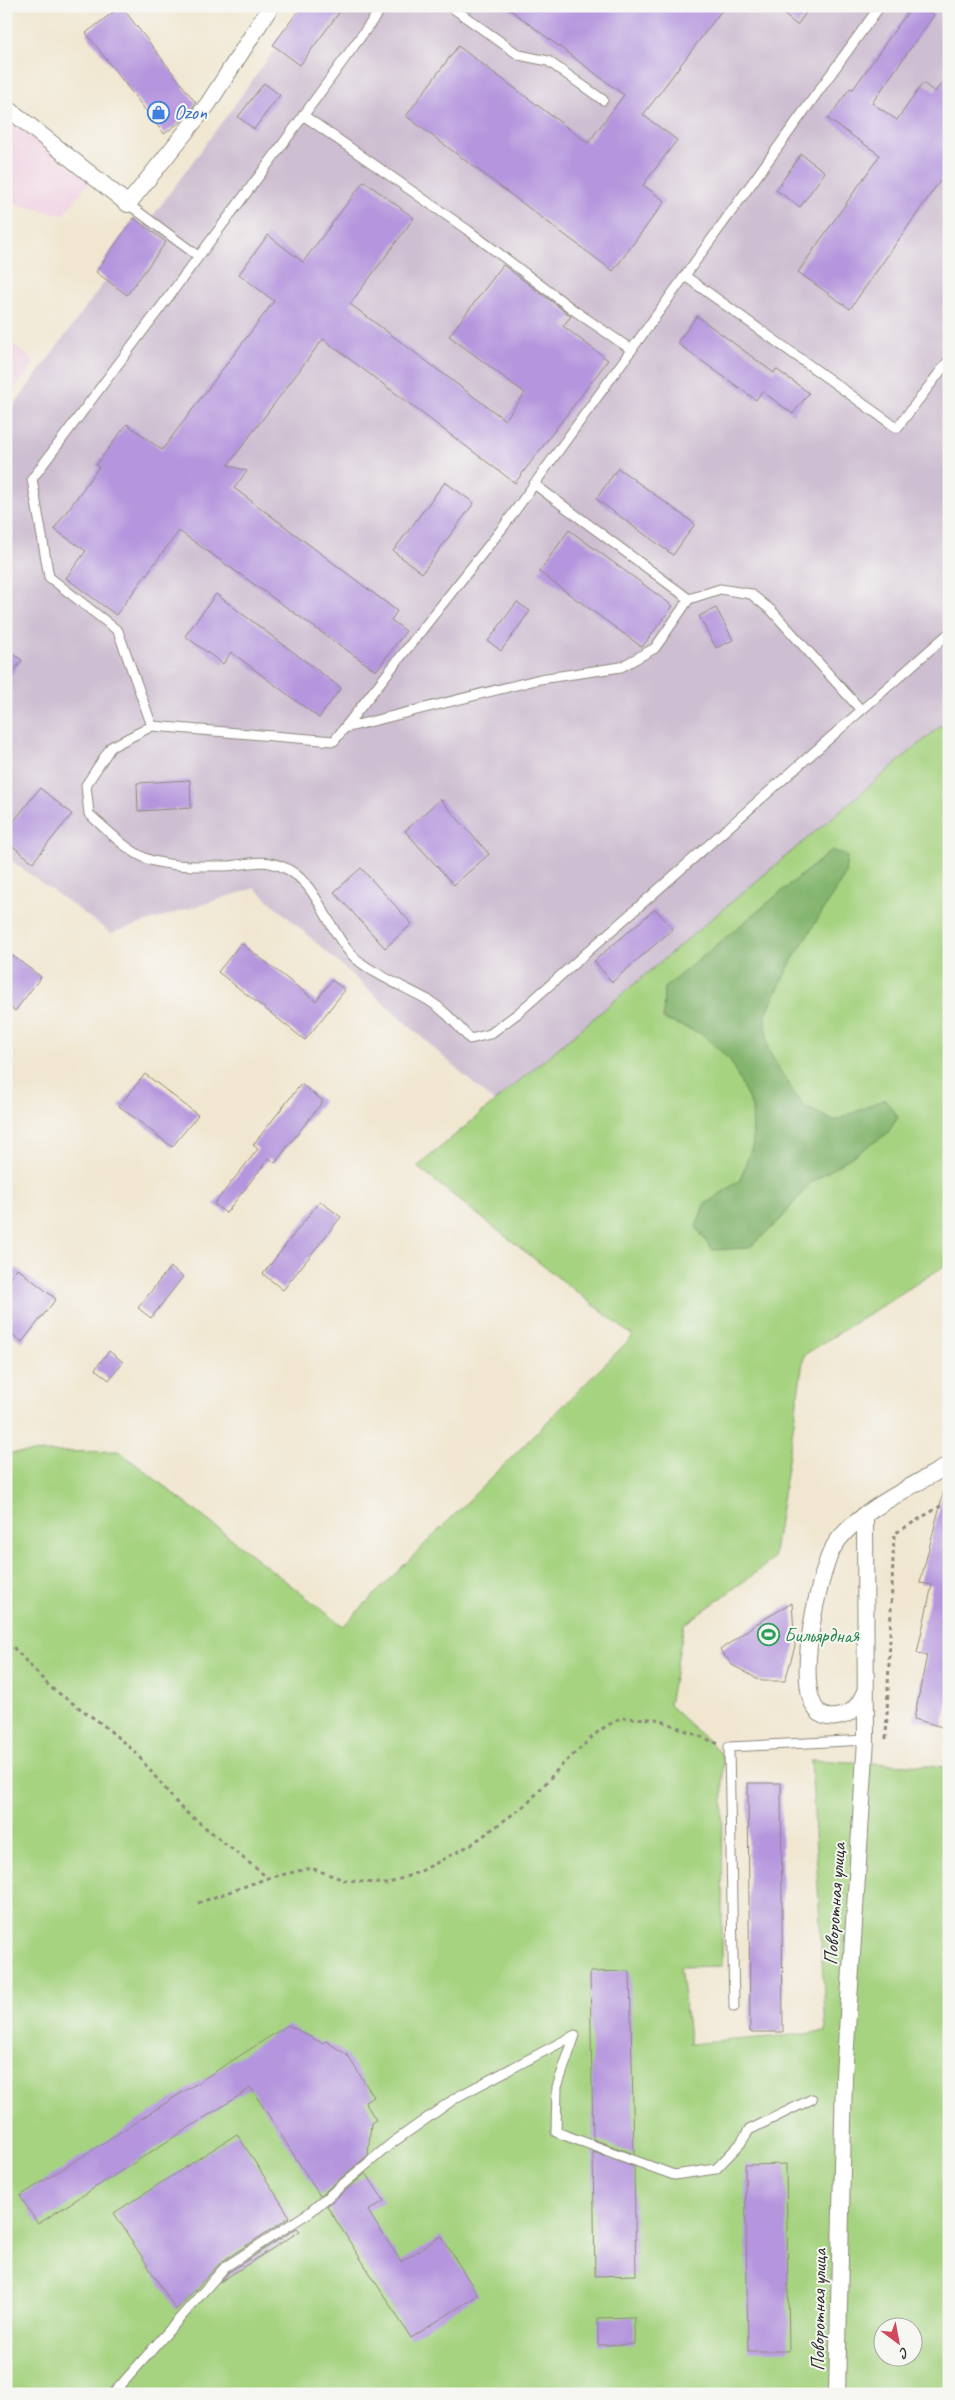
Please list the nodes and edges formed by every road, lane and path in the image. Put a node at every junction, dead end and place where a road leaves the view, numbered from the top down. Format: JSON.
{"nodes":[{"id":1,"x":271,"y":6,"type":"edge"},
{"id":2,"x":382,"y":6,"type":"edge"},
{"id":3,"x":450,"y":6,"type":"edge"},
{"id":4,"x":880,"y":6,"type":"edge"},
{"id":5,"x":604,"y":100,"type":"dead end"},
{"id":6,"x":6,"y":106,"type":"edge"},
{"id":7,"x":303,"y":116,"type":"junction"},
{"id":8,"x":128,"y":204,"type":"junction"},
{"id":9,"x":198,"y":256,"type":"junction"},
{"id":10,"x":685,"y":276,"type":"junction"},
{"id":11,"x":632,"y":350,"type":"junction"},
{"id":12,"x":949,"y":360,"type":"edge"},
{"id":13,"x":534,"y":484,"type":"junction"},
{"id":14,"x":689,"y":598,"type":"junction"},
{"id":15,"x":949,"y":633,"type":"edge"},
{"id":16,"x":861,"y":710,"type":"junction"},
{"id":17,"x":152,"y":726,"type":"junction"},
{"id":18,"x":344,"y":728,"type":"junction"},
{"id":19,"x":949,"y":1464,"type":"edge"},
{"id":20,"x":949,"y":1501,"type":"edge"},
{"id":21,"x":866,"y":1514,"type":"junction"},
{"id":22,"x":6,"y":1644,"type":"edge"},
{"id":23,"x":866,"y":1692,"type":"junction"},
{"id":24,"x":866,"y":1740,"type":"junction"},
{"id":25,"x":886,"y":1740,"type":"dead end"},
{"id":26,"x":729,"y":1746,"type":"junction"},
{"id":27,"x":268,"y":1878,"type":"junction"},
{"id":28,"x":198,"y":1903,"type":"dead end"},
{"id":29,"x":734,"y":2007,"type":"dead end"},
{"id":30,"x":812,"y":2099,"type":"dead end"},
{"id":31,"x":113,"y":2394,"type":"edge"},
{"id":32,"x":837,"y":2394,"type":"edge"}],
"edges":[{"from":1,"to":8,"type":"street"},
{"from":2,"to":7,"type":"lane"},
{"from":3,"to":5,"type":"lane"},
{"from":4,"to":10,"type":"lane"},
{"from":6,"to":8,"type":"street"},
{"from":7,"to":9,"type":"lane"},
{"from":7,"to":11,"type":"lane"},
{"from":8,"to":9,"type":"lane"},
{"from":9,"to":17,"type":"lane"},
{"from":10,"to":11,"type":"lane"},
{"from":10,"to":12,"type":"lane"},
{"from":11,"to":13,"type":"lane"},
{"from":13,"to":14,"type":"lane"},
{"from":13,"to":18,"type":"lane"},
{"from":14,"to":16,"type":"lane"},
{"from":14,"to":18,"type":"lane"},
{"from":15,"to":16,"type":"lane"},
{"from":16,"to":17,"type":"lane"},
{"from":17,"to":18,"type":"lane"},
{"from":19,"to":21,"type":"street"},
{"from":20,"to":25,"type":"path"},
{"from":21,"to":23,"type":"street","name":"Поворотная улица"},
{"from":21,"to":23,"type":"street"},
{"from":22,"to":27,"type":"path"},
{"from":23,"to":24,"type":"street","name":"Поворотная улица"},
{"from":24,"to":26,"type":"lane"},
{"from":24,"to":32,"type":"street","name":"Поворотная улица"},
{"from":26,"to":27,"type":"path"},
{"from":26,"to":29,"type":"lane"},
{"from":27,"to":28,"type":"path"},
{"from":30,"to":31,"type":"lane"}]}
